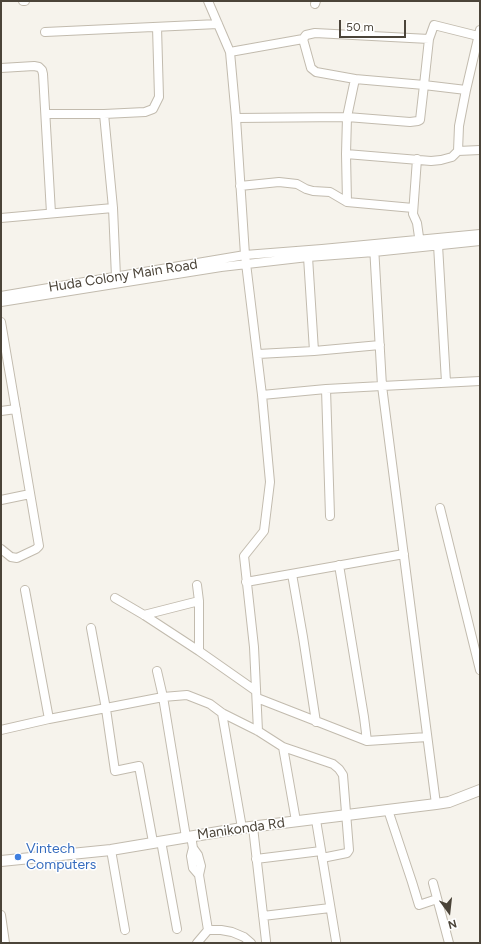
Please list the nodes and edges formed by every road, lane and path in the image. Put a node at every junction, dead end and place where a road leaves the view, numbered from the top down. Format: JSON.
{"nodes":[{"id":1,"x":208,"y":1,"type":"edge"},
{"id":2,"x":218,"y":24,"type":"junction"},
{"id":3,"x":157,"y":27,"type":"junction"},
{"id":4,"x":45,"y":32,"type":"dead end"},
{"id":5,"x":479,"y":33,"type":"edge"},
{"id":6,"x":304,"y":39,"type":"junction"},
{"id":7,"x":429,"y":39,"type":"junction"},
{"id":8,"x":230,"y":52,"type":"junction"},
{"id":9,"x":1,"y":68,"type":"edge"},
{"id":10,"x":355,"y":79,"type":"junction"},
{"id":11,"x":424,"y":85,"type":"junction"},
{"id":12,"x":466,"y":90,"type":"junction"},
{"id":13,"x":46,"y":114,"type":"junction"},
{"id":14,"x":104,"y":114,"type":"junction"},
{"id":15,"x":347,"y":117,"type":"junction"},
{"id":16,"x":236,"y":118,"type":"junction"},
{"id":17,"x":480,"y":150,"type":"edge"},
{"id":18,"x":458,"y":151,"type":"junction"},
{"id":19,"x":346,"y":154,"type":"junction"},
{"id":20,"x":417,"y":159,"type":"junction"},
{"id":21,"x":240,"y":186,"type":"junction"},
{"id":22,"x":347,"y":202,"type":"junction"},
{"id":23,"x":113,"y":208,"type":"junction"},
{"id":24,"x":413,"y":208,"type":"junction"},
{"id":25,"x":51,"y":213,"type":"junction"},
{"id":26,"x":1,"y":218,"type":"edge"},
{"id":27,"x":480,"y":234,"type":"edge"},
{"id":28,"x":480,"y":241,"type":"edge"},
{"id":29,"x":420,"y":244,"type":"junction"},
{"id":30,"x":438,"y":245,"type":"junction"},
{"id":31,"x":374,"y":248,"type":"junction"},
{"id":32,"x":245,"y":255,"type":"junction"},
{"id":33,"x":308,"y":257,"type":"junction"},
{"id":34,"x":246,"y":264,"type":"junction"},
{"id":35,"x":116,"y":277,"type":"junction"},
{"id":36,"x":1,"y":296,"type":"edge"},
{"id":37,"x":1,"y":302,"type":"edge"},
{"id":38,"x":1,"y":322,"type":"edge"},
{"id":39,"x":380,"y":345,"type":"junction"},
{"id":40,"x":314,"y":350,"type":"junction"},
{"id":41,"x":258,"y":354,"type":"junction"},
{"id":42,"x":480,"y":381,"type":"edge"},
{"id":43,"x":446,"y":382,"type":"junction"},
{"id":44,"x":382,"y":386,"type":"junction"},
{"id":45,"x":326,"y":389,"type":"junction"},
{"id":46,"x":262,"y":395,"type":"junction"},
{"id":47,"x":16,"y":409,"type":"junction"},
{"id":48,"x":1,"y":411,"type":"edge"},
{"id":49,"x":30,"y":494,"type":"junction"},
{"id":50,"x":1,"y":500,"type":"edge"},
{"id":51,"x":440,"y":508,"type":"dead end"},
{"id":52,"x":330,"y":516,"type":"dead end"},
{"id":53,"x":1,"y":549,"type":"edge"},
{"id":54,"x":404,"y":554,"type":"junction"},
{"id":55,"x":339,"y":565,"type":"junction"},
{"id":56,"x":292,"y":574,"type":"junction"},
{"id":57,"x":246,"y":582,"type":"junction"},
{"id":58,"x":197,"y":585,"type":"dead end"},
{"id":59,"x":25,"y":590,"type":"dead end"},
{"id":60,"x":115,"y":598,"type":"dead end"},
{"id":61,"x":199,"y":601,"type":"junction"},
{"id":62,"x":144,"y":615,"type":"junction"},
{"id":63,"x":91,"y":628,"type":"dead end"},
{"id":64,"x":198,"y":651,"type":"junction"},
{"id":65,"x":480,"y":670,"type":"edge"},
{"id":66,"x":157,"y":671,"type":"dead end"},
{"id":67,"x":256,"y":695,"type":"junction"},
{"id":68,"x":163,"y":697,"type":"junction"},
{"id":69,"x":106,"y":709,"type":"junction"},
{"id":70,"x":222,"y":713,"type":"junction"},
{"id":71,"x":49,"y":719,"type":"junction"},
{"id":72,"x":316,"y":722,"type":"junction"},
{"id":73,"x":1,"y":730,"type":"edge"},
{"id":74,"x":258,"y":731,"type":"junction"},
{"id":75,"x":427,"y":737,"type":"junction"},
{"id":76,"x":367,"y":742,"type":"junction"},
{"id":77,"x":283,"y":747,"type":"junction"},
{"id":78,"x":480,"y":790,"type":"edge"},
{"id":79,"x":436,"y":804,"type":"junction"},
{"id":80,"x":388,"y":810,"type":"junction"},
{"id":81,"x":346,"y":816,"type":"junction"},
{"id":82,"x":316,"y":820,"type":"junction"},
{"id":83,"x":296,"y":822,"type":"junction"},
{"id":84,"x":247,"y":827,"type":"junction"},
{"id":85,"x":189,"y":837,"type":"junction"},
{"id":86,"x":157,"y":841,"type":"junction"},
{"id":87,"x":111,"y":850,"type":"junction"},
{"id":88,"x":322,"y":855,"type":"junction"},
{"id":89,"x":256,"y":859,"type":"junction"},
{"id":90,"x":1,"y":861,"type":"edge"},
{"id":91,"x":433,"y":883,"type":"dead end"},
{"id":92,"x":437,"y":899,"type":"junction"},
{"id":93,"x":330,"y":908,"type":"junction"},
{"id":94,"x":1,"y":915,"type":"edge"},
{"id":95,"x":263,"y":916,"type":"junction"},
{"id":96,"x":177,"y":929,"type":"dead end"},
{"id":97,"x":125,"y":930,"type":"dead end"},
{"id":98,"x":208,"y":930,"type":"junction"},
{"id":99,"x":266,"y":941,"type":"dead end"},
{"id":100,"x":336,"y":941,"type":"dead end"},
{"id":101,"x":5,"y":943,"type":"edge"},
{"id":102,"x":197,"y":943,"type":"edge"},
{"id":103,"x":251,"y":943,"type":"edge"},
{"id":104,"x":449,"y":943,"type":"edge"}],
"edges":[{"from":1,"to":2,"type":"street"},
{"from":2,"to":3,"type":"street"},
{"from":2,"to":8,"type":"street"},
{"from":3,"to":4,"type":"street"},
{"from":3,"to":14,"type":"street"},
{"from":5,"to":7,"type":"street"},
{"from":5,"to":12,"type":"street"},
{"from":6,"to":7,"type":"street"},
{"from":6,"to":8,"type":"street"},
{"from":6,"to":10,"type":"street"},
{"from":7,"to":11,"type":"street"},
{"from":8,"to":16,"type":"street"},
{"from":9,"to":13,"type":"street"},
{"from":10,"to":11,"type":"street"},
{"from":10,"to":15,"type":"street"},
{"from":11,"to":12,"type":"street"},
{"from":11,"to":15,"type":"street"},
{"from":12,"to":18,"type":"street"},
{"from":13,"to":14,"type":"street"},
{"from":13,"to":25,"type":"street"},
{"from":14,"to":23,"type":"street"},
{"from":15,"to":16,"type":"street"},
{"from":15,"to":19,"type":"street"},
{"from":16,"to":21,"type":"street"},
{"from":17,"to":18,"type":"street"},
{"from":18,"to":20,"type":"street"},
{"from":19,"to":20,"type":"street"},
{"from":19,"to":22,"type":"street"},
{"from":20,"to":24,"type":"street"},
{"from":21,"to":22,"type":"street"},
{"from":21,"to":32,"type":"street"},
{"from":22,"to":24,"type":"street"},
{"from":23,"to":25,"type":"street"},
{"from":23,"to":35,"type":"street"},
{"from":24,"to":29,"type":"street"},
{"from":25,"to":26,"type":"street"},
{"from":27,"to":29,"type":"street"},
{"from":28,"to":30,"type":"street"},
{"from":29,"to":30,"type":"street"},
{"from":29,"to":31,"type":"street"},
{"from":30,"to":43,"type":"street"},
{"from":31,"to":32,"type":"street","name":"Huda Colony Main Road"},
{"from":31,"to":33,"type":"street"},
{"from":31,"to":39,"type":"street"},
{"from":32,"to":34,"type":"street"},
{"from":32,"to":35,"type":"street","name":"Huda Colony Main Road"},
{"from":33,"to":34,"type":"street"},
{"from":33,"to":40,"type":"street"},
{"from":34,"to":37,"type":"street"},
{"from":34,"to":41,"type":"street"},
{"from":35,"to":36,"type":"street","name":"Huda Colony Main Road"},
{"from":38,"to":47,"type":"street"},
{"from":39,"to":40,"type":"street"},
{"from":39,"to":44,"type":"street"},
{"from":40,"to":41,"type":"street"},
{"from":41,"to":46,"type":"street"},
{"from":42,"to":43,"type":"street"},
{"from":43,"to":44,"type":"street"},
{"from":44,"to":45,"type":"street"},
{"from":44,"to":54,"type":"street"},
{"from":45,"to":46,"type":"street"},
{"from":45,"to":52,"type":"street"},
{"from":46,"to":57,"type":"street"},
{"from":47,"to":48,"type":"street"},
{"from":47,"to":49,"type":"street"},
{"from":49,"to":50,"type":"street"},
{"from":49,"to":53,"type":"street"},
{"from":51,"to":65,"type":"street"},
{"from":54,"to":55,"type":"street"},
{"from":54,"to":75,"type":"street"},
{"from":55,"to":56,"type":"street"},
{"from":55,"to":76,"type":"street"},
{"from":56,"to":57,"type":"street"},
{"from":56,"to":72,"type":"street"},
{"from":57,"to":67,"type":"street"},
{"from":58,"to":61,"type":"street"},
{"from":59,"to":71,"type":"street"},
{"from":60,"to":62,"type":"street"},
{"from":61,"to":62,"type":"street"},
{"from":61,"to":64,"type":"street"},
{"from":62,"to":64,"type":"street"},
{"from":63,"to":69,"type":"street"},
{"from":64,"to":67,"type":"street"},
{"from":66,"to":68,"type":"street"},
{"from":67,"to":72,"type":"street"},
{"from":67,"to":74,"type":"street"},
{"from":68,"to":69,"type":"street"},
{"from":68,"to":70,"type":"street"},
{"from":68,"to":85,"type":"street"},
{"from":69,"to":71,"type":"street"},
{"from":69,"to":86,"type":"street"},
{"from":70,"to":74,"type":"street"},
{"from":70,"to":84,"type":"street"},
{"from":71,"to":73,"type":"street"},
{"from":72,"to":76,"type":"street"},
{"from":74,"to":77,"type":"street"},
{"from":75,"to":76,"type":"street"},
{"from":75,"to":79,"type":"street"},
{"from":77,"to":81,"type":"street"},
{"from":77,"to":83,"type":"street"},
{"from":78,"to":79,"type":"street","name":"Manikonda Rd"},
{"from":79,"to":80,"type":"street","name":"Manikonda Rd"},
{"from":80,"to":81,"type":"street","name":"Manikonda Rd"},
{"from":80,"to":92,"type":"street"},
{"from":81,"to":82,"type":"street","name":"Manikonda Rd"},
{"from":81,"to":88,"type":"street"},
{"from":82,"to":83,"type":"street","name":"Manikonda Rd"},
{"from":82,"to":88,"type":"street"},
{"from":83,"to":84,"type":"street","name":"Manikonda Rd"},
{"from":84,"to":85,"type":"street","name":"Manikonda Rd"},
{"from":84,"to":89,"type":"street"},
{"from":85,"to":86,"type":"street","name":"Manikonda Rd"},
{"from":85,"to":98,"type":"street"},
{"from":86,"to":87,"type":"street","name":"Manikonda Rd"},
{"from":86,"to":96,"type":"street"},
{"from":87,"to":90,"type":"street","name":"Manikonda Rd"},
{"from":87,"to":97,"type":"street"},
{"from":88,"to":89,"type":"street"},
{"from":88,"to":93,"type":"street"},
{"from":89,"to":95,"type":"street"},
{"from":91,"to":92,"type":"street"},
{"from":92,"to":104,"type":"street"},
{"from":93,"to":95,"type":"street"},
{"from":93,"to":100,"type":"street"},
{"from":94,"to":101,"type":"street"},
{"from":95,"to":99,"type":"street"},
{"from":98,"to":102,"type":"street"},
{"from":98,"to":103,"type":"street"}]}
